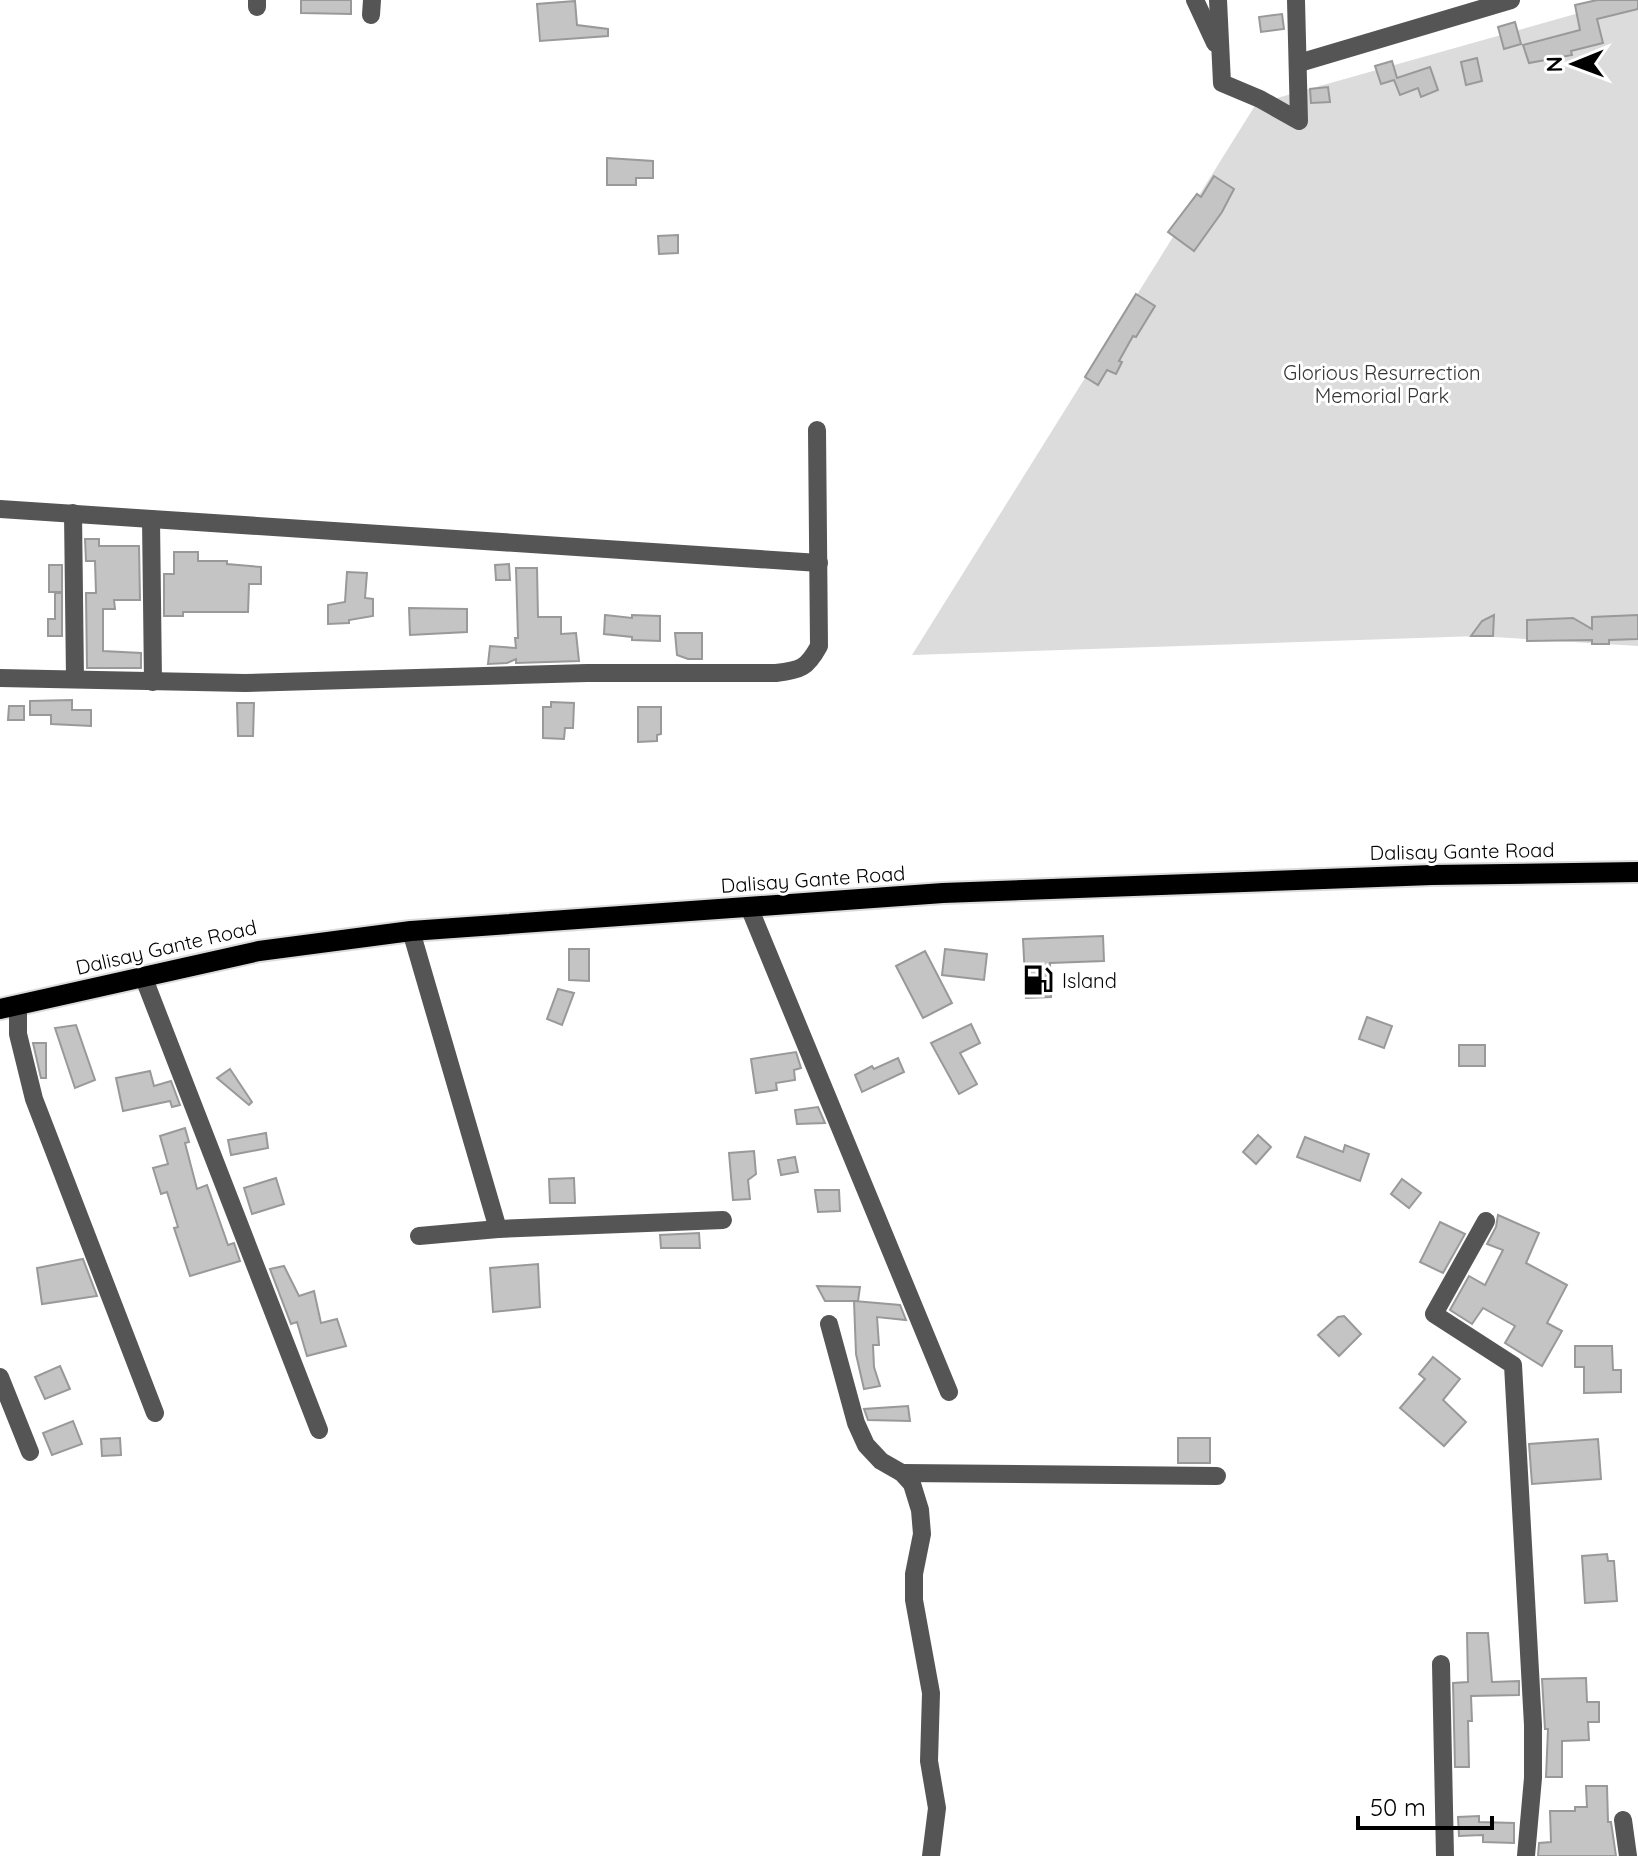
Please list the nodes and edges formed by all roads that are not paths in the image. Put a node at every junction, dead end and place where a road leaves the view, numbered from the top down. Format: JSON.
{"nodes":[{"id":1,"x":1195,"y":0,"type":"edge"},
{"id":2,"x":1218,"y":0,"type":"edge"},
{"id":3,"x":1296,"y":0,"type":"edge"},
{"id":4,"x":1511,"y":0,"type":"edge"},
{"id":5,"x":1222,"y":61,"type":"junction"},
{"id":6,"x":1299,"y":63,"type":"junction"},
{"id":7,"x":817,"y":430,"type":"dead end"},
{"id":8,"x":0,"y":509,"type":"edge"},
{"id":9,"x":73,"y":513,"type":"junction"},
{"id":10,"x":151,"y":519,"type":"junction"},
{"id":11,"x":819,"y":563,"type":"junction"},
{"id":12,"x":0,"y":678,"type":"edge"},
{"id":13,"x":75,"y":679,"type":"junction"},
{"id":14,"x":153,"y":682,"type":"junction"},
{"id":15,"x":1638,"y":872,"type":"edge"},
{"id":16,"x":749,"y":907,"type":"junction"},
{"id":17,"x":411,"y":931,"type":"junction"},
{"id":18,"x":143,"y":976,"type":"junction"},
{"id":19,"x":9,"y":1007,"type":"edge"},
{"id":20,"x":723,"y":1220,"type":"dead end"},
{"id":21,"x":1486,"y":1221,"type":"dead end"},
{"id":22,"x":498,"y":1229,"type":"junction"},
{"id":23,"x":419,"y":1236,"type":"dead end"},
{"id":24,"x":829,"y":1324,"type":"dead end"},
{"id":25,"x":0,"y":1377,"type":"edge"},
{"id":26,"x":949,"y":1392,"type":"dead end"},
{"id":27,"x":5,"y":1406,"type":"edge"},
{"id":28,"x":155,"y":1413,"type":"dead end"},
{"id":29,"x":319,"y":1430,"type":"dead end"},
{"id":30,"x":30,"y":1452,"type":"dead end"},
{"id":31,"x":902,"y":1473,"type":"junction"},
{"id":32,"x":1217,"y":1476,"type":"dead end"},
{"id":33,"x":1441,"y":1664,"type":"dead end"},
{"id":34,"x":1623,"y":1820,"type":"dead end"},
{"id":35,"x":931,"y":1856,"type":"edge"},
{"id":36,"x":1445,"y":1856,"type":"edge"},
{"id":37,"x":1526,"y":1856,"type":"edge"},
{"id":38,"x":1628,"y":1856,"type":"edge"}],
"edges":[{"from":1,"to":5,"type":"street"},
{"from":2,"to":5,"type":"street"},
{"from":3,"to":6,"type":"street"},
{"from":4,"to":6,"type":"street"},
{"from":5,"to":6,"type":"street"},
{"from":7,"to":11,"type":"street"},
{"from":8,"to":9,"type":"street"},
{"from":9,"to":10,"type":"street"},
{"from":9,"to":13,"type":"street"},
{"from":10,"to":11,"type":"street"},
{"from":10,"to":14,"type":"street"},
{"from":11,"to":14,"type":"street"},
{"from":12,"to":13,"type":"street"},
{"from":13,"to":14,"type":"street"},
{"from":15,"to":16,"type":"main road","name":"Dalisay Gante Road"},
{"from":16,"to":17,"type":"main road","name":"Dalisay Gante Road"},
{"from":16,"to":26,"type":"street"},
{"from":17,"to":18,"type":"main road","name":"Dalisay Gante Road"},
{"from":17,"to":22,"type":"street"},
{"from":18,"to":19,"type":"main road","name":"Dalisay Gante Road"},
{"from":18,"to":29,"type":"street"},
{"from":19,"to":28,"type":"street"},
{"from":20,"to":22,"type":"street"},
{"from":21,"to":37,"type":"street"},
{"from":22,"to":23,"type":"street"},
{"from":24,"to":31,"type":"street"},
{"from":25,"to":27,"type":"street"},
{"from":27,"to":30,"type":"street"},
{"from":31,"to":32,"type":"street"},
{"from":31,"to":35,"type":"street"},
{"from":33,"to":36,"type":"street"},
{"from":34,"to":38,"type":"street"}]}
